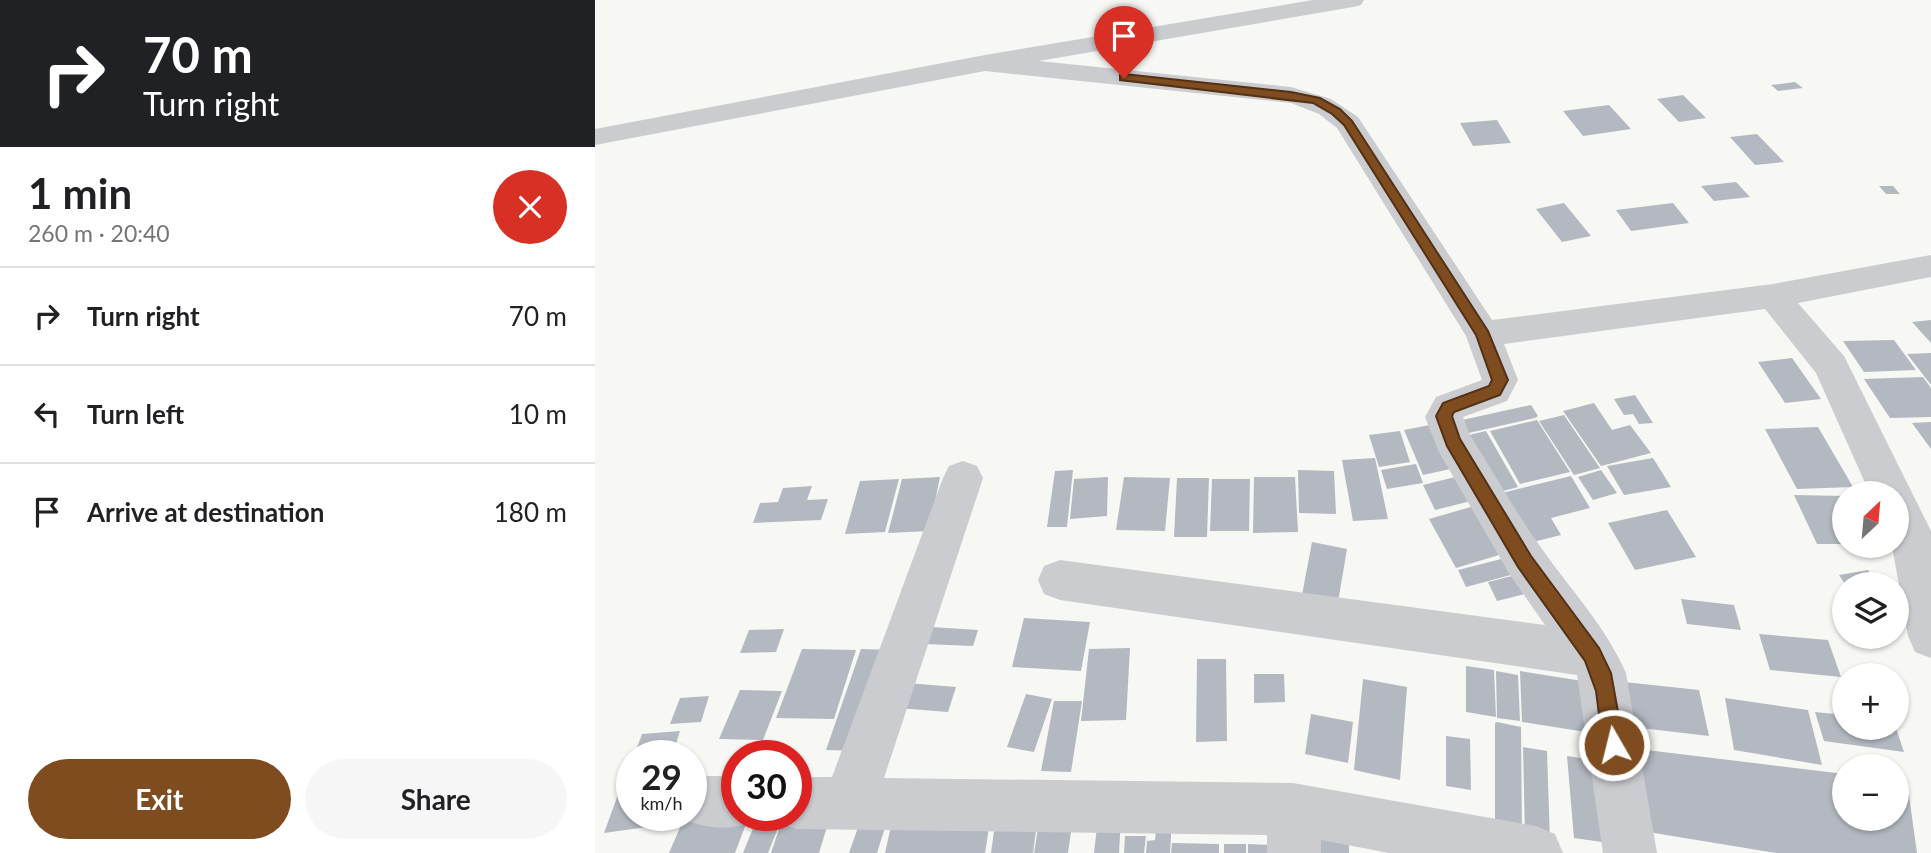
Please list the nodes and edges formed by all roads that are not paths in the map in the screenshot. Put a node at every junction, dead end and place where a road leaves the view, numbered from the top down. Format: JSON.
{"nodes":[{"id":1,"x":1353,"y":0,"type":"edge"},
{"id":2,"x":985,"y":63,"type":"junction"},
{"id":3,"x":595,"y":137,"type":"edge"},
{"id":4,"x":1931,"y":266,"type":"edge"},
{"id":5,"x":1773,"y":296,"type":"junction"},
{"id":6,"x":1483,"y":334,"type":"junction"},
{"id":7,"x":963,"y":478,"type":"dead end"},
{"id":8,"x":1885,"y":481,"type":"edge"},
{"id":9,"x":1913,"y":523,"type":"edge"},
{"id":10,"x":1060,"y":580,"type":"dead end"},
{"id":11,"x":1931,"y":636,"type":"edge"},
{"id":12,"x":1592,"y":654,"type":"junction"},
{"id":13,"x":812,"y":803,"type":"edge"},
{"id":14,"x":849,"y":803,"type":"junction"},
{"id":15,"x":1294,"y":831,"type":"edge"},
{"id":16,"x":1536,"y":853,"type":"edge"},
{"id":17,"x":1630,"y":853,"type":"edge"}],
"edges":[{"from":1,"to":2,"type":"street"},
{"from":2,"to":3,"type":"street"},
{"from":2,"to":6,"type":"street"},
{"from":4,"to":5,"type":"street"},
{"from":5,"to":6,"type":"street"},
{"from":5,"to":8,"type":"street"},
{"from":6,"to":12,"type":"street"},
{"from":7,"to":14,"type":"street"},
{"from":9,"to":11,"type":"street"},
{"from":10,"to":12,"type":"street"},
{"from":12,"to":17,"type":"street"},
{"from":13,"to":14,"type":"street"},
{"from":14,"to":15,"type":"street"},
{"from":15,"to":16,"type":"street"}]}
